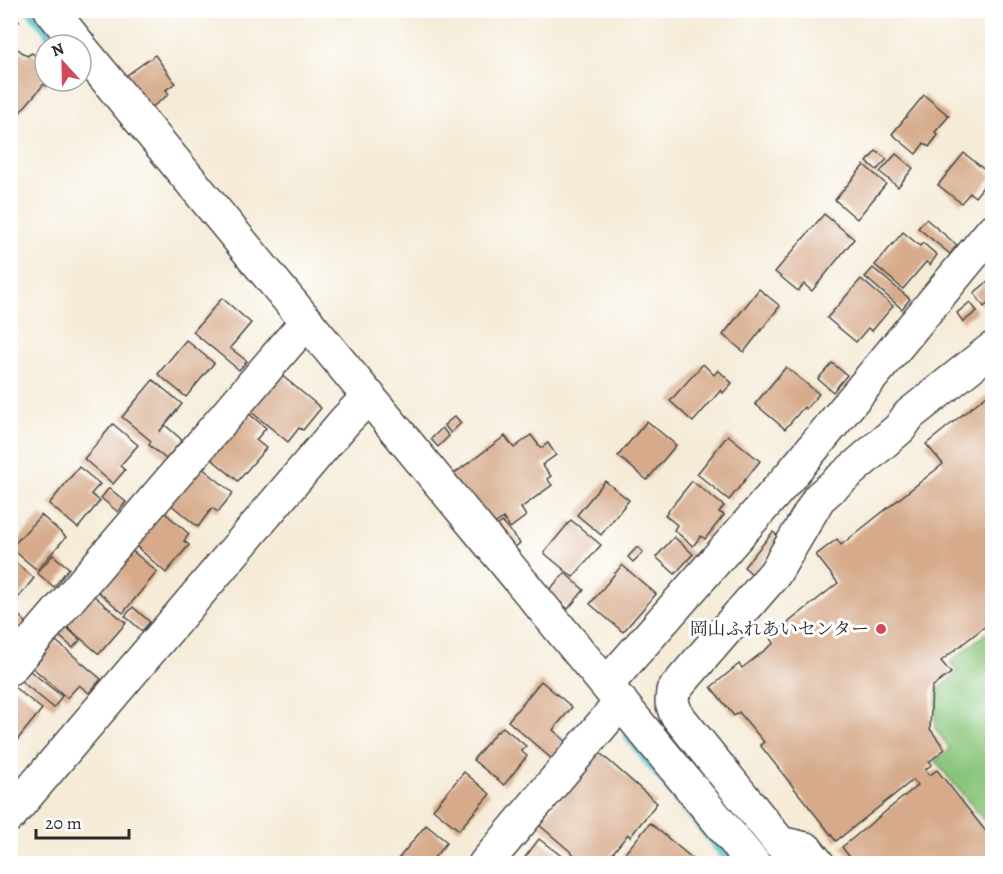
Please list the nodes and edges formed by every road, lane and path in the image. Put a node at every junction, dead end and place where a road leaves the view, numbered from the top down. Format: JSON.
{"nodes":[{"id":1,"x":51,"y":10,"type":"edge"},
{"id":2,"x":70,"y":33,"type":"edge"},
{"id":3,"x":93,"y":63,"type":"edge"},
{"id":4,"x":993,"y":231,"type":"edge"},
{"id":5,"x":299,"y":329,"type":"junction"},
{"id":6,"x":993,"y":349,"type":"edge"},
{"id":7,"x":361,"y":405,"type":"junction"},
{"id":8,"x":10,"y":668,"type":"edge"},
{"id":9,"x":611,"y":705,"type":"junction"},
{"id":10,"x":10,"y":815,"type":"edge"},
{"id":11,"x":485,"y":864,"type":"edge"},
{"id":12,"x":754,"y":864,"type":"edge"},
{"id":13,"x":818,"y":864,"type":"edge"}],
"edges":[{"from":1,"to":2,"type":"street"},
{"from":3,"to":5,"type":"street"},
{"from":4,"to":9,"type":"street"},
{"from":5,"to":7,"type":"street"},
{"from":5,"to":8,"type":"street"},
{"from":6,"to":13,"type":"street"},
{"from":7,"to":9,"type":"street"},
{"from":7,"to":10,"type":"street"},
{"from":9,"to":11,"type":"street"},
{"from":9,"to":12,"type":"street"}]}
